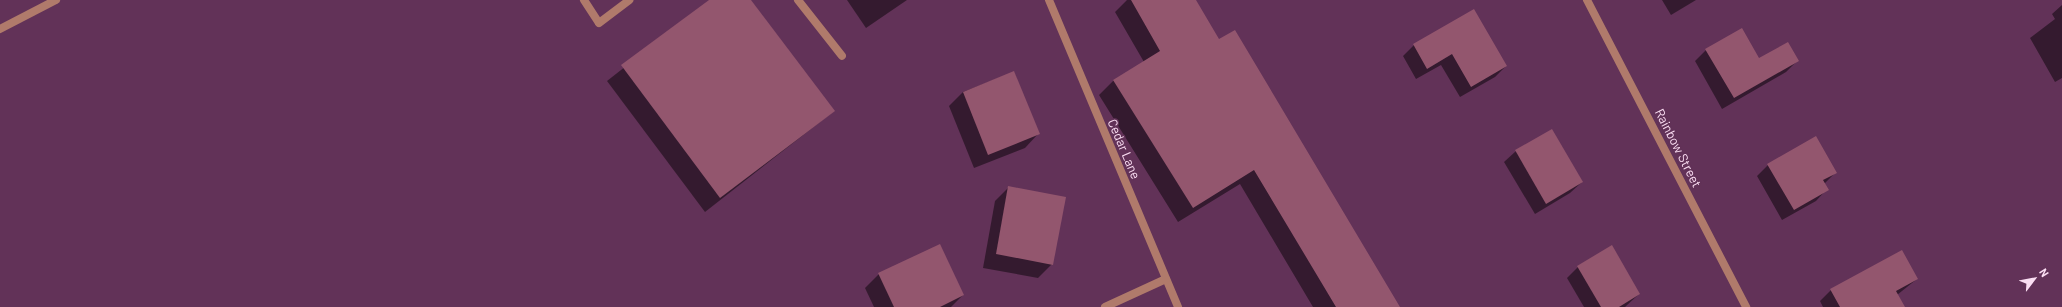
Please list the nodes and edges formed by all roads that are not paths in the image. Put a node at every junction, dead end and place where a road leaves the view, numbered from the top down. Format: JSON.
{"nodes":[{"id":1,"x":56,"y":0,"type":"edge"},
{"id":2,"x":584,"y":0,"type":"edge"},
{"id":3,"x":629,"y":0,"type":"edge"},
{"id":4,"x":798,"y":0,"type":"edge"},
{"id":5,"x":1048,"y":0,"type":"edge"},
{"id":6,"x":1587,"y":0,"type":"edge"},
{"id":7,"x":0,"y":28,"type":"edge"},
{"id":8,"x":842,"y":56,"type":"dead end"},
{"id":9,"x":1166,"y":279,"type":"junction"},
{"id":10,"x":1105,"y":307,"type":"edge"},
{"id":11,"x":1178,"y":307,"type":"edge"},
{"id":12,"x":1746,"y":307,"type":"edge"}],
"edges":[{"from":1,"to":7,"type":"street"},
{"from":2,"to":3,"type":"street"},
{"from":4,"to":8,"type":"street"},
{"from":5,"to":9,"type":"street","name":"Cedar Lane"},
{"from":6,"to":12,"type":"street","name":"Rainbow Street"},
{"from":9,"to":10,"type":"street"},
{"from":9,"to":11,"type":"street","name":"Cedar Lane"}]}
